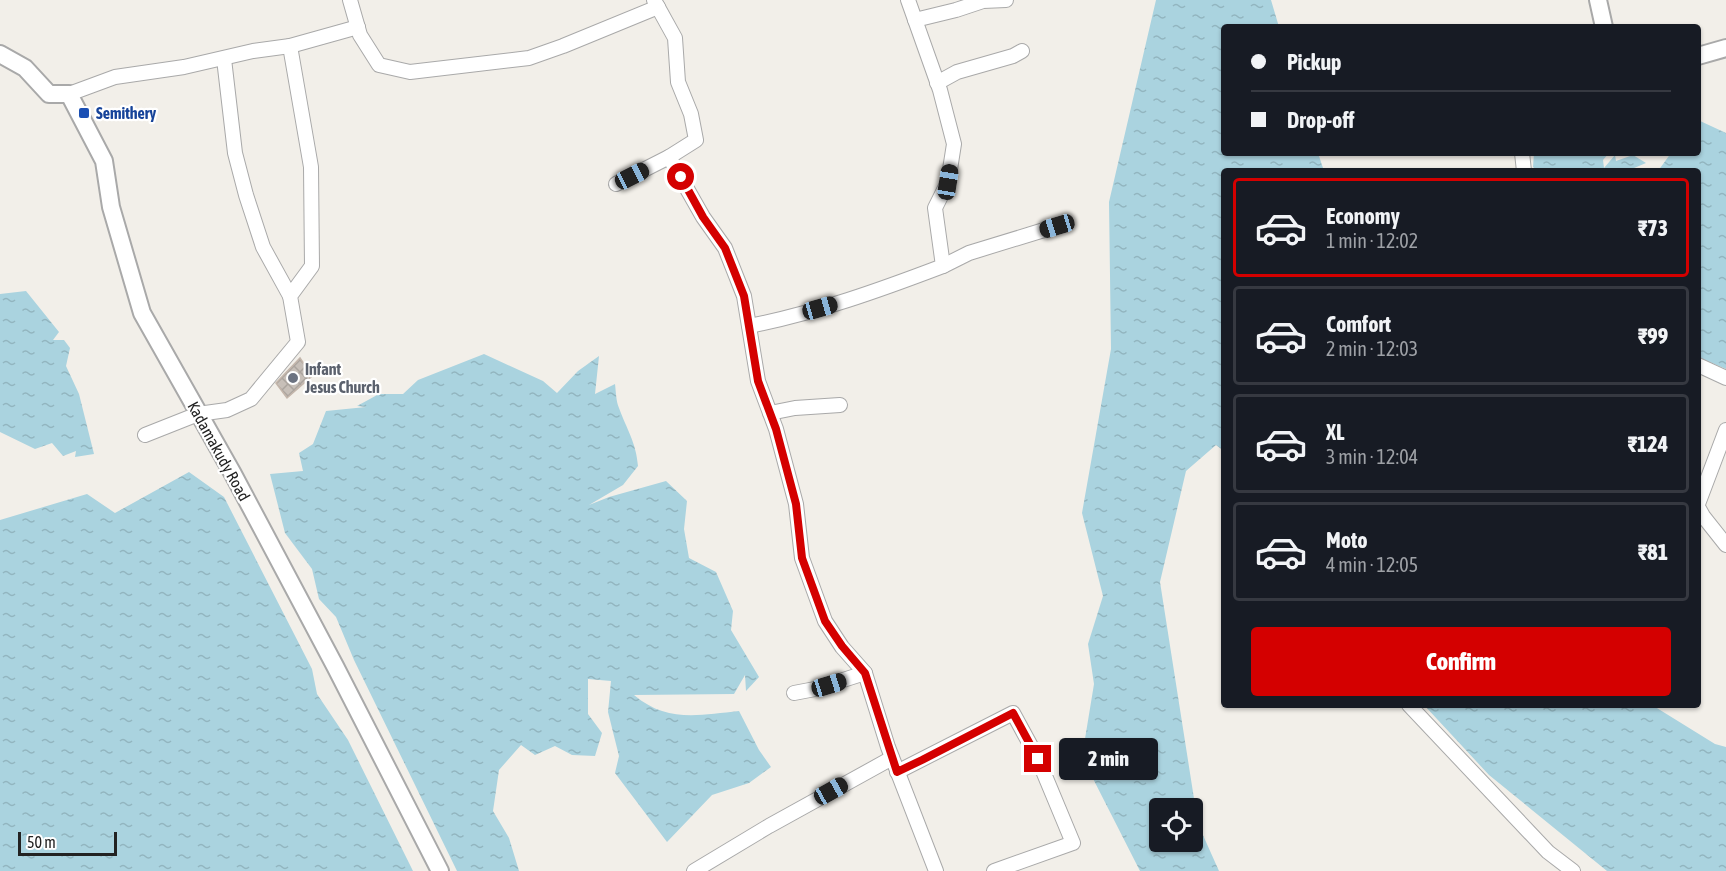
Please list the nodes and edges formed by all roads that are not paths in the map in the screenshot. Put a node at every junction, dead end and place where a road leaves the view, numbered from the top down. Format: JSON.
{"nodes":[{"id":1,"x":350,"y":0,"type":"edge"},
{"id":2,"x":908,"y":0,"type":"edge"},
{"id":3,"x":1006,"y":0,"type":"edge"},
{"id":4,"x":1598,"y":0,"type":"edge"},
{"id":5,"x":656,"y":4,"type":"edge"},
{"id":6,"x":915,"y":20,"type":"junction"},
{"id":7,"x":1603,"y":24,"type":"edge"},
{"id":8,"x":358,"y":27,"type":"junction"},
{"id":9,"x":290,"y":46,"type":"junction"},
{"id":10,"x":1726,"y":48,"type":"edge"},
{"id":11,"x":1022,"y":51,"type":"dead end"},
{"id":12,"x":0,"y":54,"type":"edge"},
{"id":13,"x":1701,"y":55,"type":"edge"},
{"id":14,"x":224,"y":59,"type":"junction"},
{"id":15,"x":937,"y":83,"type":"junction"},
{"id":16,"x":69,"y":94,"type":"junction"},
{"id":17,"x":669,"y":157,"type":"junction"},
{"id":18,"x":616,"y":184,"type":"dead end"},
{"id":19,"x":1057,"y":226,"type":"dead end"},
{"id":20,"x":943,"y":266,"type":"junction"},
{"id":21,"x":290,"y":296,"type":"junction"},
{"id":22,"x":749,"y":326,"type":"junction"},
{"id":23,"x":1701,"y":366,"type":"edge"},
{"id":24,"x":1726,"y":378,"type":"edge"},
{"id":25,"x":840,"y":405,"type":"dead end"},
{"id":26,"x":770,"y":413,"type":"junction"},
{"id":27,"x":198,"y":414,"type":"junction"},
{"id":28,"x":1726,"y":430,"type":"edge"},
{"id":29,"x":146,"y":435,"type":"dead end"},
{"id":30,"x":1702,"y":479,"type":"edge"},
{"id":31,"x":1701,"y":513,"type":"edge"},
{"id":32,"x":1726,"y":544,"type":"edge"},
{"id":33,"x":865,"y":673,"type":"junction"},
{"id":34,"x":794,"y":693,"type":"dead end"},
{"id":35,"x":1412,"y":708,"type":"edge"},
{"id":36,"x":894,"y":765,"type":"junction"},
{"id":37,"x":440,"y":871,"type":"edge"},
{"id":38,"x":694,"y":871,"type":"edge"},
{"id":39,"x":936,"y":871,"type":"edge"},
{"id":40,"x":994,"y":871,"type":"edge"},
{"id":41,"x":1573,"y":871,"type":"edge"}],
"edges":[{"from":1,"to":8,"type":"street"},
{"from":2,"to":6,"type":"street"},
{"from":3,"to":6,"type":"street"},
{"from":4,"to":7,"type":"street"},
{"from":5,"to":8,"type":"street"},
{"from":5,"to":17,"type":"street"},
{"from":6,"to":15,"type":"street"},
{"from":8,"to":9,"type":"street"},
{"from":9,"to":14,"type":"street"},
{"from":9,"to":21,"type":"street"},
{"from":10,"to":13,"type":"street"},
{"from":11,"to":15,"type":"street"},
{"from":12,"to":16,"type":"street"},
{"from":14,"to":16,"type":"street"},
{"from":14,"to":21,"type":"street"},
{"from":15,"to":20,"type":"street"},
{"from":16,"to":27,"type":"street","name":"Kadamakudy Road"},
{"from":17,"to":18,"type":"street"},
{"from":17,"to":22,"type":"street"},
{"from":19,"to":20,"type":"street"},
{"from":20,"to":22,"type":"street"},
{"from":21,"to":27,"type":"street"},
{"from":22,"to":26,"type":"street"},
{"from":23,"to":24,"type":"street"},
{"from":25,"to":26,"type":"street"},
{"from":26,"to":33,"type":"street"},
{"from":27,"to":29,"type":"street"},
{"from":27,"to":37,"type":"street","name":"Kadamakudy Road"},
{"from":28,"to":30,"type":"street"},
{"from":31,"to":32,"type":"street"},
{"from":33,"to":34,"type":"street"},
{"from":33,"to":36,"type":"street"},
{"from":35,"to":41,"type":"street"},
{"from":36,"to":38,"type":"street"},
{"from":36,"to":39,"type":"street"},
{"from":36,"to":40,"type":"street"}]}
